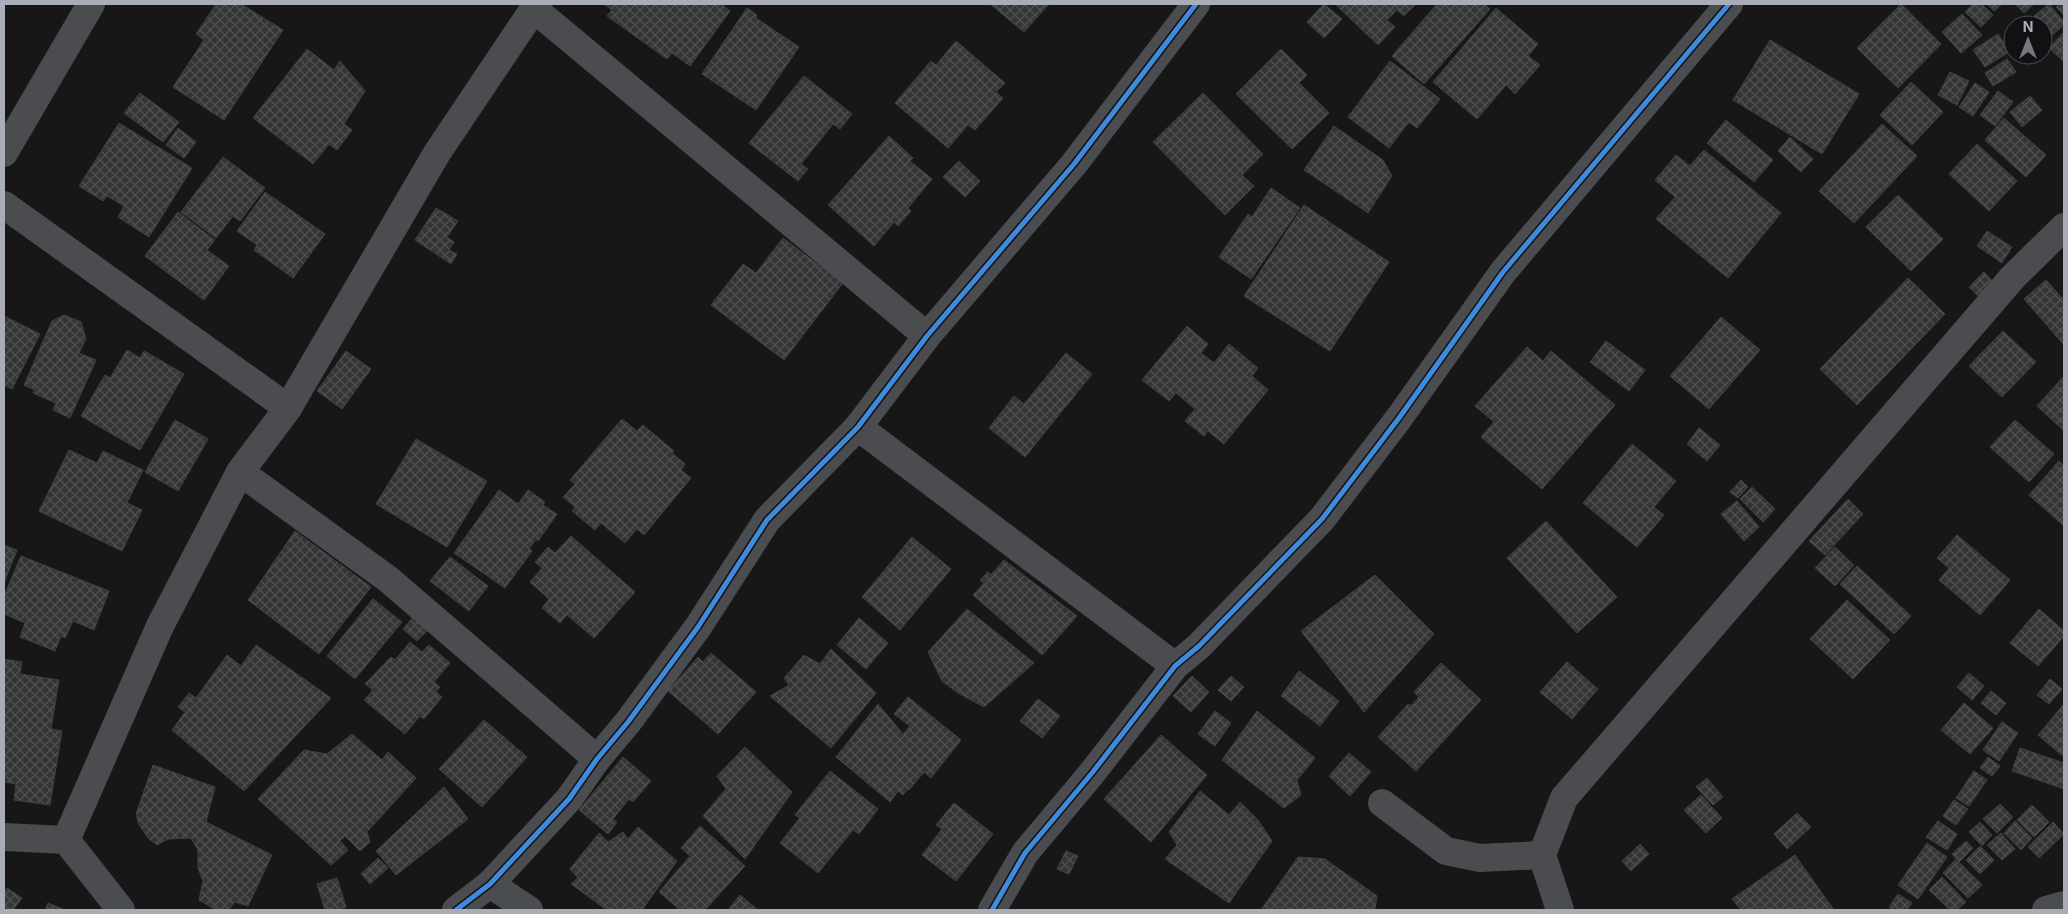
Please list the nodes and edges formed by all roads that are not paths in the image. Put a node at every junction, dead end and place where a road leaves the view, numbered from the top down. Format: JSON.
{"nodes":[{"id":1,"x":91,"y":4,"type":"edge"},
{"id":2,"x":1196,"y":4,"type":"edge"},
{"id":3,"x":1729,"y":4,"type":"edge"},
{"id":4,"x":536,"y":6,"type":"edge"},
{"id":5,"x":4,"y":154,"type":"edge"},
{"id":6,"x":4,"y":205,"type":"edge"},
{"id":7,"x":2064,"y":227,"type":"edge"},
{"id":8,"x":927,"y":336,"type":"junction"},
{"id":9,"x":288,"y":408,"type":"junction"},
{"id":10,"x":858,"y":427,"type":"junction"},
{"id":11,"x":240,"y":472,"type":"junction"},
{"id":12,"x":1175,"y":666,"type":"junction"},
{"id":13,"x":597,"y":759,"type":"junction"},
{"id":14,"x":1382,"y":803,"type":"dead end"},
{"id":15,"x":4,"y":837,"type":"edge"},
{"id":16,"x":66,"y":840,"type":"junction"},
{"id":17,"x":1542,"y":855,"type":"junction"},
{"id":18,"x":490,"y":884,"type":"junction"},
{"id":19,"x":2064,"y":904,"type":"edge"},
{"id":20,"x":121,"y":910,"type":"edge"},
{"id":21,"x":456,"y":910,"type":"edge"},
{"id":22,"x":530,"y":910,"type":"edge"},
{"id":23,"x":992,"y":910,"type":"edge"},
{"id":24,"x":1560,"y":910,"type":"edge"},
{"id":25,"x":2046,"y":910,"type":"edge"}],
"edges":[{"from":1,"to":5,"type":"street"},
{"from":2,"to":8,"type":"street"},
{"from":3,"to":12,"type":"street"},
{"from":4,"to":8,"type":"street"},
{"from":4,"to":9,"type":"street"},
{"from":6,"to":9,"type":"street"},
{"from":7,"to":17,"type":"street"},
{"from":8,"to":10,"type":"street"},
{"from":9,"to":11,"type":"street"},
{"from":10,"to":12,"type":"street"},
{"from":10,"to":13,"type":"street"},
{"from":11,"to":13,"type":"street"},
{"from":11,"to":16,"type":"street"},
{"from":12,"to":23,"type":"street"},
{"from":13,"to":18,"type":"street"},
{"from":14,"to":17,"type":"street"},
{"from":15,"to":16,"type":"street"},
{"from":16,"to":20,"type":"street"},
{"from":17,"to":24,"type":"street"},
{"from":18,"to":21,"type":"street"},
{"from":18,"to":22,"type":"street"},
{"from":19,"to":25,"type":"street"}]}
